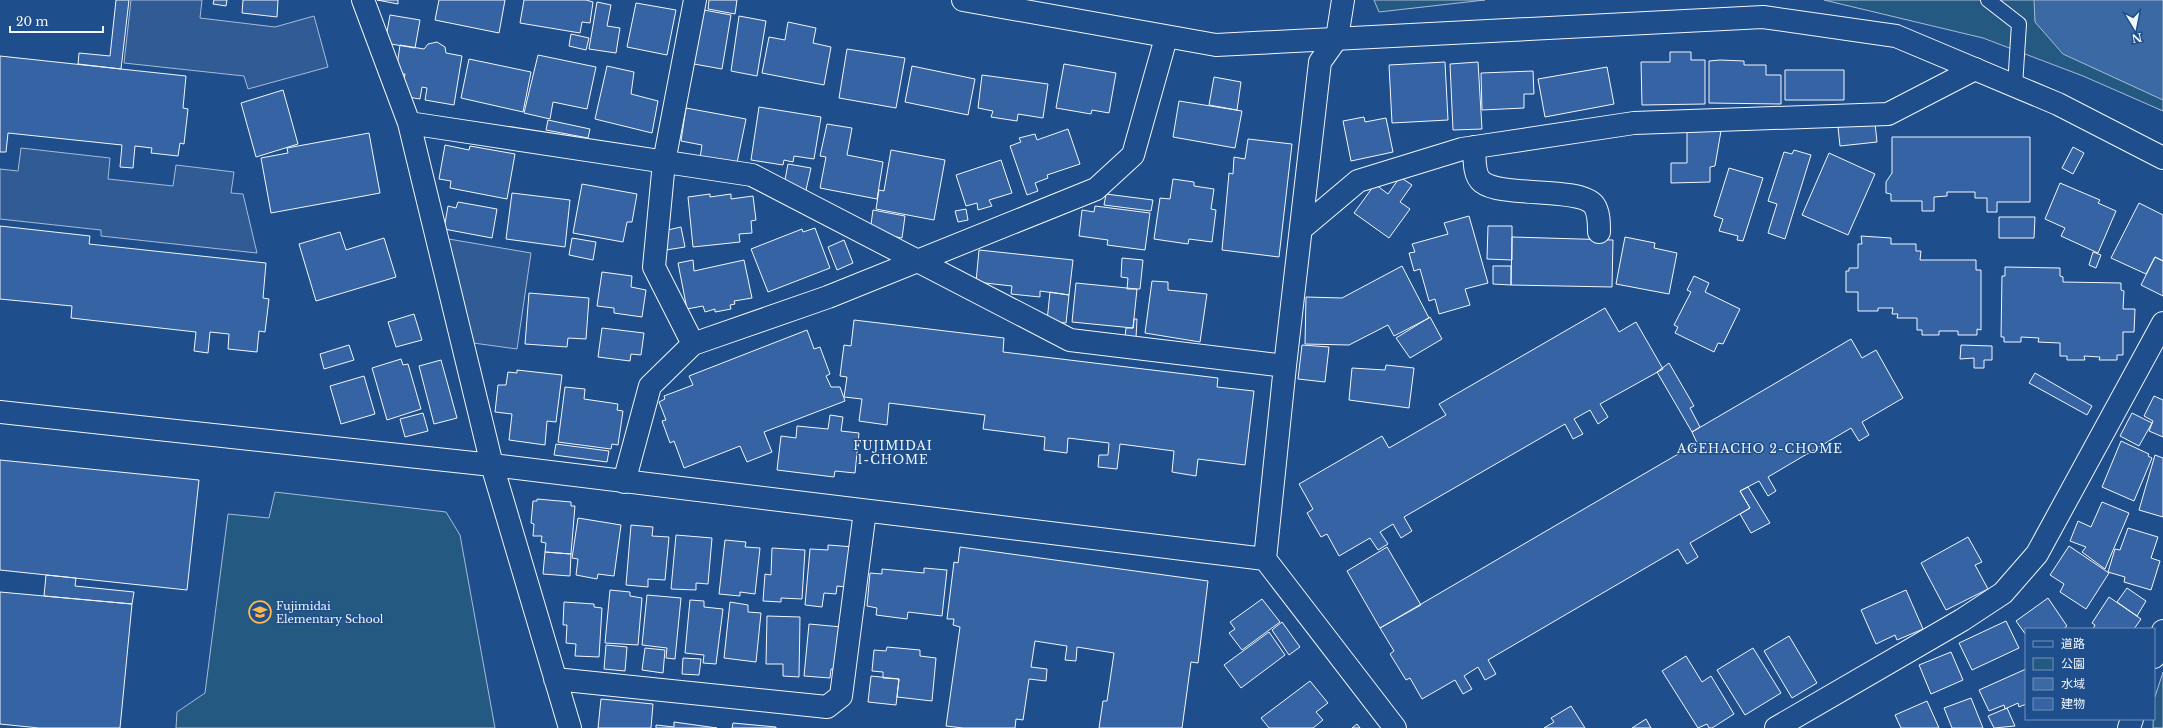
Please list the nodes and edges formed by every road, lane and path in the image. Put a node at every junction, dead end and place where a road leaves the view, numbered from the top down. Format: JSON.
{"nodes":[{"id":1,"x":364,"y":0,"type":"edge"},
{"id":2,"x":695,"y":0,"type":"edge"},
{"id":3,"x":963,"y":0,"type":"edge"},
{"id":4,"x":1343,"y":0,"type":"edge"},
{"id":5,"x":1988,"y":0,"type":"edge"},
{"id":6,"x":1166,"y":38,"type":"junction"},
{"id":7,"x":1337,"y":38,"type":"junction"},
{"id":8,"x":1975,"y":69,"type":"junction"},
{"id":9,"x":2015,"y":86,"type":"junction"},
{"id":10,"x":409,"y":123,"type":"junction"},
{"id":11,"x":1474,"y":147,"type":"junction"},
{"id":12,"x":2163,"y":158,"type":"edge"},
{"id":13,"x":664,"y":162,"type":"junction"},
{"id":14,"x":1301,"y":228,"type":"junction"},
{"id":15,"x":1599,"y":232,"type":"dead end"},
{"id":16,"x":917,"y":261,"type":"junction"},
{"id":17,"x":2163,"y":323,"type":"edge"},
{"id":18,"x":693,"y":344,"type":"junction"},
{"id":19,"x":1285,"y":366,"type":"junction"},
{"id":20,"x":0,"y":412,"type":"edge"},
{"id":21,"x":492,"y":464,"type":"junction"},
{"id":22,"x":624,"y":482,"type":"junction"},
{"id":23,"x":865,"y":511,"type":"junction"},
{"id":24,"x":1265,"y":559,"type":"junction"},
{"id":25,"x":2163,"y":631,"type":"edge"},
{"id":26,"x":2155,"y":654,"type":"edge"},
{"id":27,"x":555,"y":679,"type":"junction"},
{"id":28,"x":570,"y":728,"type":"edge"},
{"id":29,"x":1395,"y":728,"type":"edge"},
{"id":30,"x":1776,"y":728,"type":"edge"}],
"edges":[{"from":1,"to":10,"type":"street"},
{"from":2,"to":13,"type":"street"},
{"from":3,"to":6,"type":"street"},
{"from":4,"to":7,"type":"street"},
{"from":5,"to":9,"type":"lane"},
{"from":6,"to":7,"type":"street"},
{"from":6,"to":16,"type":"street"},
{"from":7,"to":8,"type":"street"},
{"from":7,"to":14,"type":"street"},
{"from":8,"to":9,"type":"street"},
{"from":8,"to":11,"type":"street"},
{"from":9,"to":12,"type":"street"},
{"from":10,"to":13,"type":"street"},
{"from":10,"to":21,"type":"street"},
{"from":11,"to":14,"type":"street"},
{"from":11,"to":15,"type":"street"},
{"from":13,"to":16,"type":"street"},
{"from":13,"to":18,"type":"street"},
{"from":14,"to":19,"type":"street"},
{"from":16,"to":18,"type":"street"},
{"from":16,"to":19,"type":"street"},
{"from":17,"to":30,"type":"street"},
{"from":18,"to":22,"type":"street"},
{"from":19,"to":24,"type":"street"},
{"from":20,"to":21,"type":"street"},
{"from":21,"to":22,"type":"street"},
{"from":21,"to":27,"type":"street"},
{"from":22,"to":23,"type":"street"},
{"from":23,"to":24,"type":"street"},
{"from":23,"to":27,"type":"street"},
{"from":24,"to":29,"type":"street"},
{"from":25,"to":26,"type":"street"},
{"from":27,"to":28,"type":"street"}]}
